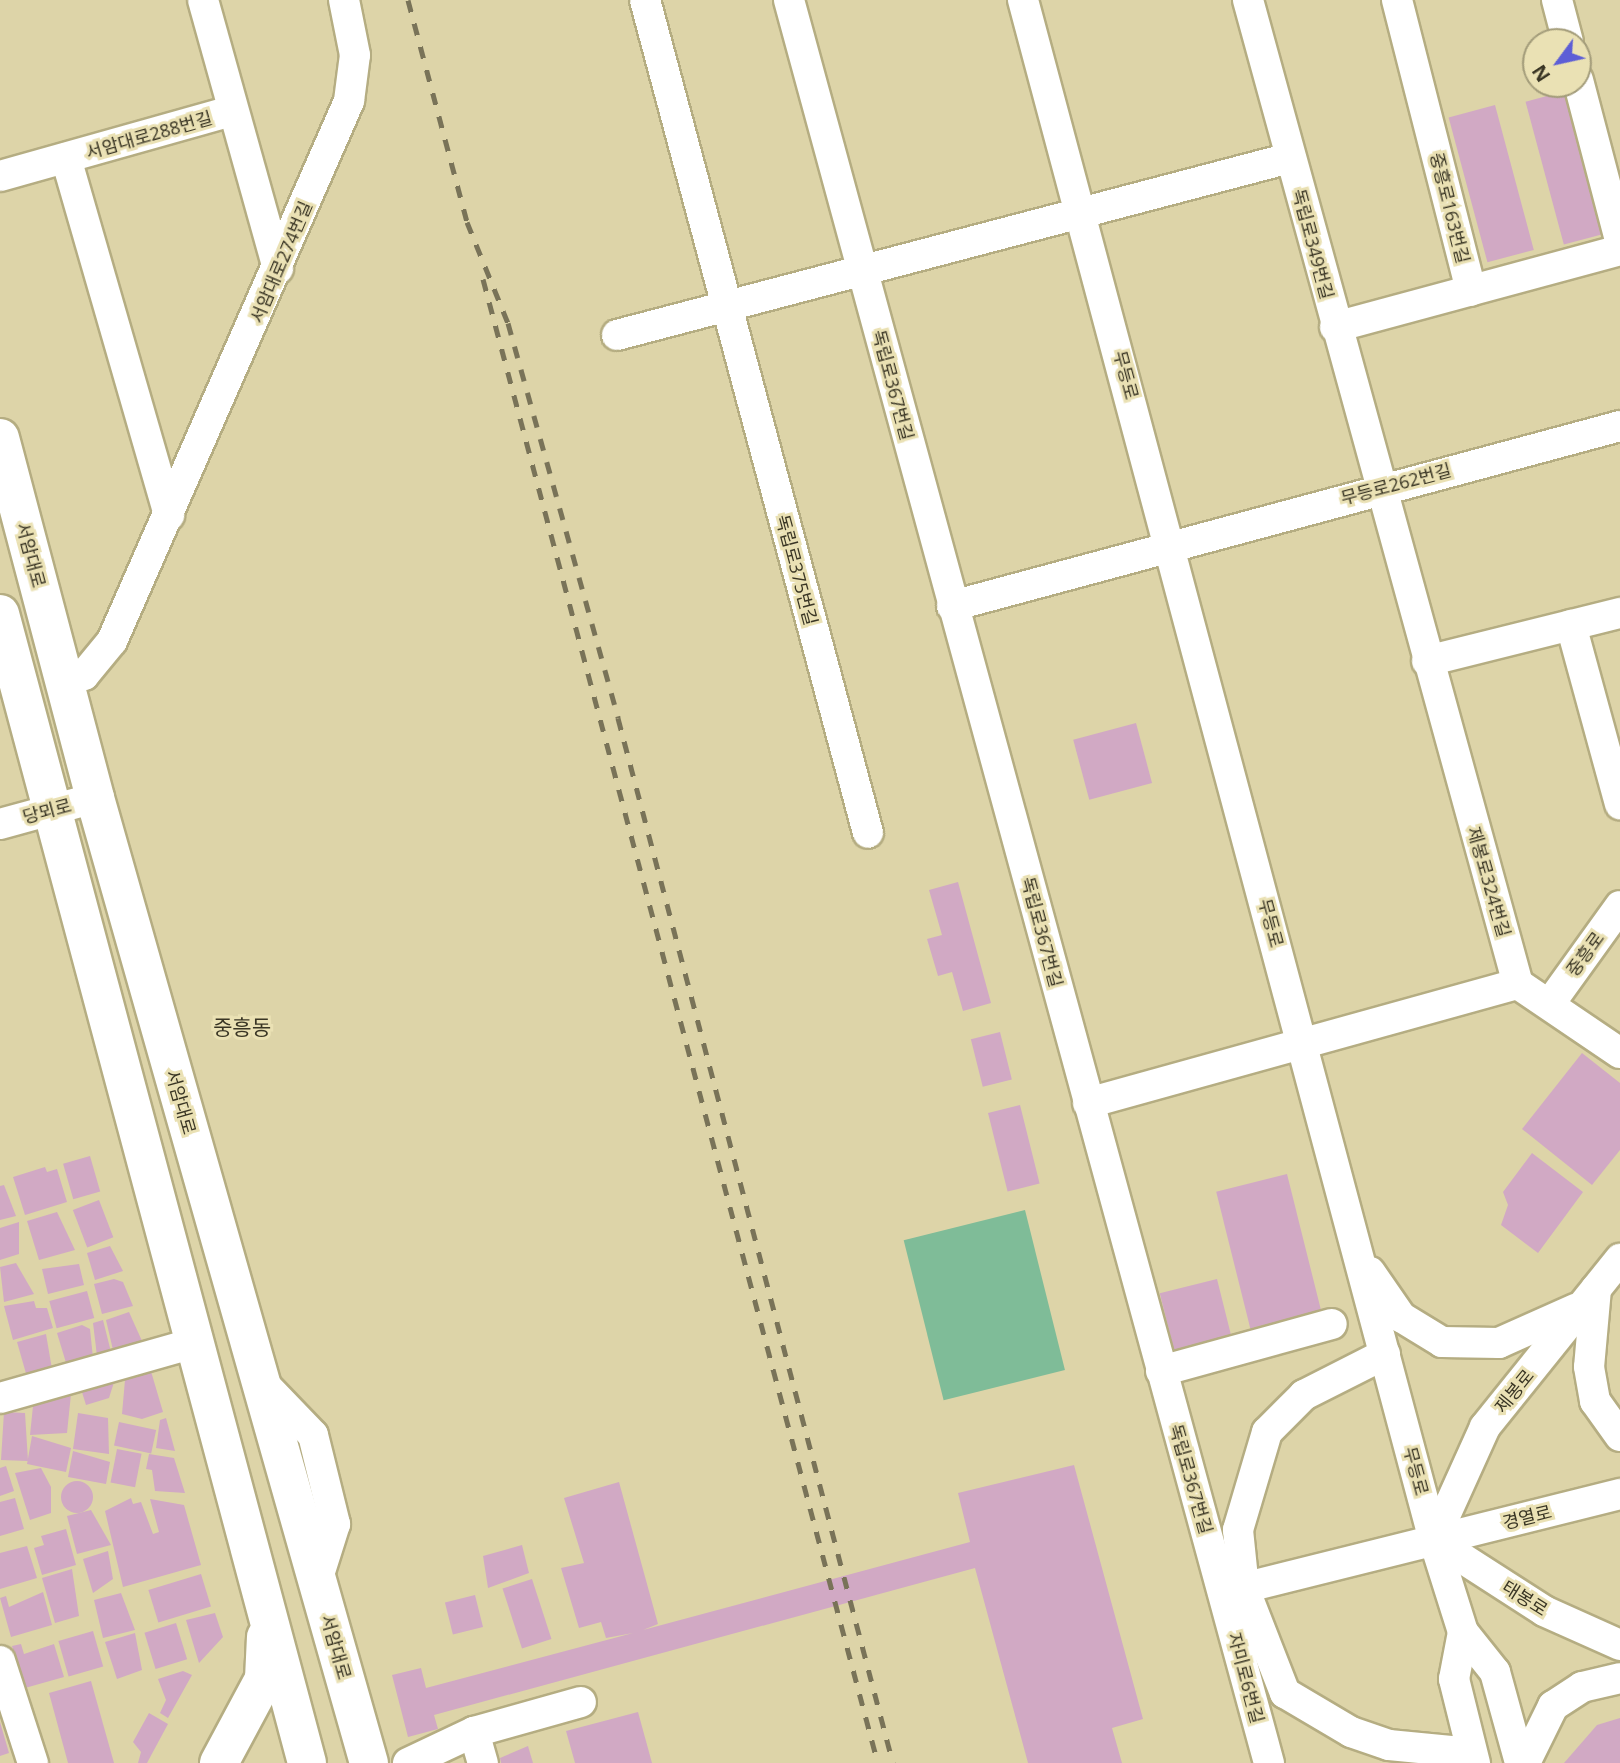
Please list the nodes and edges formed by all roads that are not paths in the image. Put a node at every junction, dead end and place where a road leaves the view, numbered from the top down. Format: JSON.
{"nodes":[{"id":1,"x":202,"y":0,"type":"edge"},
{"id":2,"x":344,"y":0,"type":"edge"},
{"id":3,"x":645,"y":0,"type":"edge"},
{"id":4,"x":789,"y":0,"type":"edge"},
{"id":5,"x":1023,"y":0,"type":"edge"},
{"id":6,"x":1397,"y":0,"type":"edge"},
{"id":7,"x":1557,"y":0,"type":"edge"},
{"id":8,"x":1251,"y":1,"type":"edge"},
{"id":9,"x":1564,"y":28,"type":"edge"},
{"id":10,"x":1583,"y":98,"type":"edge"},
{"id":11,"x":232,"y":111,"type":"junction"},
{"id":12,"x":1290,"y":158,"type":"junction"},
{"id":13,"x":66,"y":159,"type":"junction"},
{"id":14,"x":0,"y":176,"type":"edge"},
{"id":15,"x":1082,"y":213,"type":"junction"},
{"id":16,"x":1620,"y":240,"type":"edge"},
{"id":17,"x":1620,"y":250,"type":"edge"},
{"id":18,"x":278,"y":269,"type":"junction"},
{"id":19,"x":862,"y":271,"type":"junction"},
{"id":20,"x":1471,"y":290,"type":"junction"},
{"id":21,"x":727,"y":306,"type":"junction"},
{"id":22,"x":1335,"y":327,"type":"junction"},
{"id":23,"x":617,"y":335,"type":"dead end"},
{"id":24,"x":1620,"y":426,"type":"edge"},
{"id":25,"x":0,"y":438,"type":"edge"},
{"id":26,"x":1378,"y":488,"type":"junction"},
{"id":27,"x":169,"y":515,"type":"junction"},
{"id":28,"x":1173,"y":549,"type":"junction"},
{"id":29,"x":952,"y":606,"type":"junction"},
{"id":30,"x":1620,"y":613,"type":"edge"},
{"id":31,"x":0,"y":614,"type":"edge"},
{"id":32,"x":1571,"y":625,"type":"junction"},
{"id":33,"x":1427,"y":661,"type":"junction"},
{"id":34,"x":64,"y":681,"type":"junction"},
{"id":35,"x":95,"y":798,"type":"junction"},
{"id":36,"x":1620,"y":804,"type":"edge"},
{"id":37,"x":50,"y":810,"type":"junction"},
{"id":38,"x":0,"y":824,"type":"edge"},
{"id":39,"x":868,"y":833,"type":"dead end"},
{"id":40,"x":1620,"y":906,"type":"edge"},
{"id":41,"x":1518,"y":984,"type":"junction"},
{"id":42,"x":1551,"y":1002,"type":"junction"},
{"id":43,"x":1304,"y":1045,"type":"junction"},
{"id":44,"x":1620,"y":1053,"type":"edge"},
{"id":45,"x":1088,"y":1103,"type":"junction"},
{"id":46,"x":1357,"y":1251,"type":"junction"},
{"id":47,"x":1620,"y":1259,"type":"edge"},
{"id":48,"x":1589,"y":1298,"type":"junction"},
{"id":49,"x":1332,"y":1324,"type":"dead end"},
{"id":50,"x":194,"y":1343,"type":"junction"},
{"id":51,"x":1384,"y":1354,"type":"junction"},
{"id":52,"x":1161,"y":1371,"type":"junction"},
{"id":53,"x":0,"y":1398,"type":"edge"},
{"id":54,"x":1620,"y":1436,"type":"edge"},
{"id":55,"x":1620,"y":1494,"type":"edge"},
{"id":56,"x":1434,"y":1540,"type":"junction"},
{"id":57,"x":1234,"y":1590,"type":"junction"},
{"id":58,"x":267,"y":1617,"type":"junction"},
{"id":59,"x":1463,"y":1632,"type":"junction"},
{"id":60,"x":1620,"y":1646,"type":"edge"},
{"id":61,"x":2,"y":1673,"type":"edge"},
{"id":62,"x":1620,"y":1678,"type":"edge"},
{"id":63,"x":581,"y":1702,"type":"dead end"},
{"id":64,"x":474,"y":1732,"type":"junction"},
{"id":65,"x":1474,"y":1758,"type":"edge"},
{"id":66,"x":33,"y":1763,"type":"edge"},
{"id":67,"x":219,"y":1763,"type":"edge"},
{"id":68,"x":307,"y":1763,"type":"edge"},
{"id":69,"x":369,"y":1763,"type":"edge"},
{"id":70,"x":408,"y":1763,"type":"edge"},
{"id":71,"x":483,"y":1763,"type":"edge"},
{"id":72,"x":1269,"y":1763,"type":"edge"},
{"id":73,"x":1523,"y":1763,"type":"edge"}],
"edges":[{"from":1,"to":11,"type":"street","name":"서암대로288번길"},
{"from":2,"to":18,"type":"street","name":"서암대로274번길"},
{"from":3,"to":21,"type":"street","name":"독립로375번길"},
{"from":4,"to":19,"type":"street","name":"독립로367번길"},
{"from":5,"to":15,"type":"street","name":"무등로"},
{"from":6,"to":20,"type":"street","name":"중흥로163번길"},
{"from":7,"to":9,"type":"street"},
{"from":8,"to":12,"type":"street","name":"독립로349번길"},
{"from":10,"to":16,"type":"street"},
{"from":11,"to":13,"type":"street","name":"서암대로288번길"},
{"from":11,"to":18,"type":"street","name":"서암대로288번길"},
{"from":12,"to":15,"type":"street"},
{"from":12,"to":22,"type":"street","name":"독립로349번길"},
{"from":13,"to":14,"type":"street","name":"서암대로288번길"},
{"from":13,"to":27,"type":"street","name":"서암대로288번길"},
{"from":15,"to":19,"type":"street"},
{"from":15,"to":28,"type":"street","name":"무등로"},
{"from":17,"to":20,"type":"street"},
{"from":18,"to":27,"type":"street","name":"서암대로274번길"},
{"from":19,"to":21,"type":"street"},
{"from":19,"to":29,"type":"street","name":"독립로367번길"},
{"from":20,"to":22,"type":"street"},
{"from":21,"to":23,"type":"street"},
{"from":21,"to":39,"type":"street","name":"독립로375번길"},
{"from":22,"to":26,"type":"street","name":"독립로349번길"},
{"from":24,"to":26,"type":"street","name":"무등로262번길"},
{"from":25,"to":34,"type":"main road","name":"서암대로"},
{"from":26,"to":28,"type":"street","name":"무등로262번길"},
{"from":26,"to":33,"type":"street","name":"제봉로324번길"},
{"from":27,"to":34,"type":"street","name":"서암대로274번길"},
{"from":28,"to":29,"type":"street","name":"무등로262번길"},
{"from":28,"to":43,"type":"street","name":"무등로"},
{"from":29,"to":45,"type":"street","name":"독립로367번길"},
{"from":30,"to":32,"type":"street"},
{"from":31,"to":37,"type":"main road"},
{"from":32,"to":33,"type":"street"},
{"from":32,"to":36,"type":"street"},
{"from":33,"to":41,"type":"street","name":"제봉로324번길"},
{"from":34,"to":35,"type":"main road","name":"서암대로"},
{"from":35,"to":37,"type":"street","name":"당뫼로"},
{"from":35,"to":69,"type":"main road","name":"서암대로"},
{"from":37,"to":38,"type":"street","name":"당뫼로"},
{"from":37,"to":50,"type":"main road"},
{"from":40,"to":42,"type":"street","name":"중흥로"},
{"from":41,"to":42,"type":"street"},
{"from":41,"to":43,"type":"street"},
{"from":42,"to":44,"type":"street"},
{"from":43,"to":45,"type":"street"},
{"from":43,"to":46,"type":"street","name":"무등로"},
{"from":45,"to":52,"type":"street","name":"독립로367번길"},
{"from":46,"to":48,"type":"street"},
{"from":46,"to":51,"type":"street","name":"무등로"},
{"from":47,"to":48,"type":"street","name":"제봉로"},
{"from":48,"to":54,"type":"street"},
{"from":48,"to":56,"type":"street","name":"제봉로"},
{"from":49,"to":52,"type":"street"},
{"from":50,"to":53,"type":"street"},
{"from":50,"to":58,"type":"main road"},
{"from":51,"to":56,"type":"street","name":"무등로"},
{"from":51,"to":57,"type":"street"},
{"from":52,"to":57,"type":"street","name":"독립로367번길"},
{"from":55,"to":56,"type":"street","name":"경열로"},
{"from":56,"to":57,"type":"street","name":"경열로"},
{"from":56,"to":59,"type":"street","name":"무등로"},
{"from":56,"to":60,"type":"street","name":"태봉로"},
{"from":57,"to":65,"type":"street"},
{"from":57,"to":72,"type":"street","name":"자미로6번길"},
{"from":58,"to":67,"type":"main road"},
{"from":58,"to":68,"type":"main road"},
{"from":59,"to":65,"type":"street","name":"무등로"},
{"from":59,"to":73,"type":"street","name":"무등로"},
{"from":61,"to":66,"type":"street"},
{"from":62,"to":73,"type":"street"},
{"from":63,"to":64,"type":"street"},
{"from":64,"to":70,"type":"street"},
{"from":64,"to":71,"type":"street"}]}
